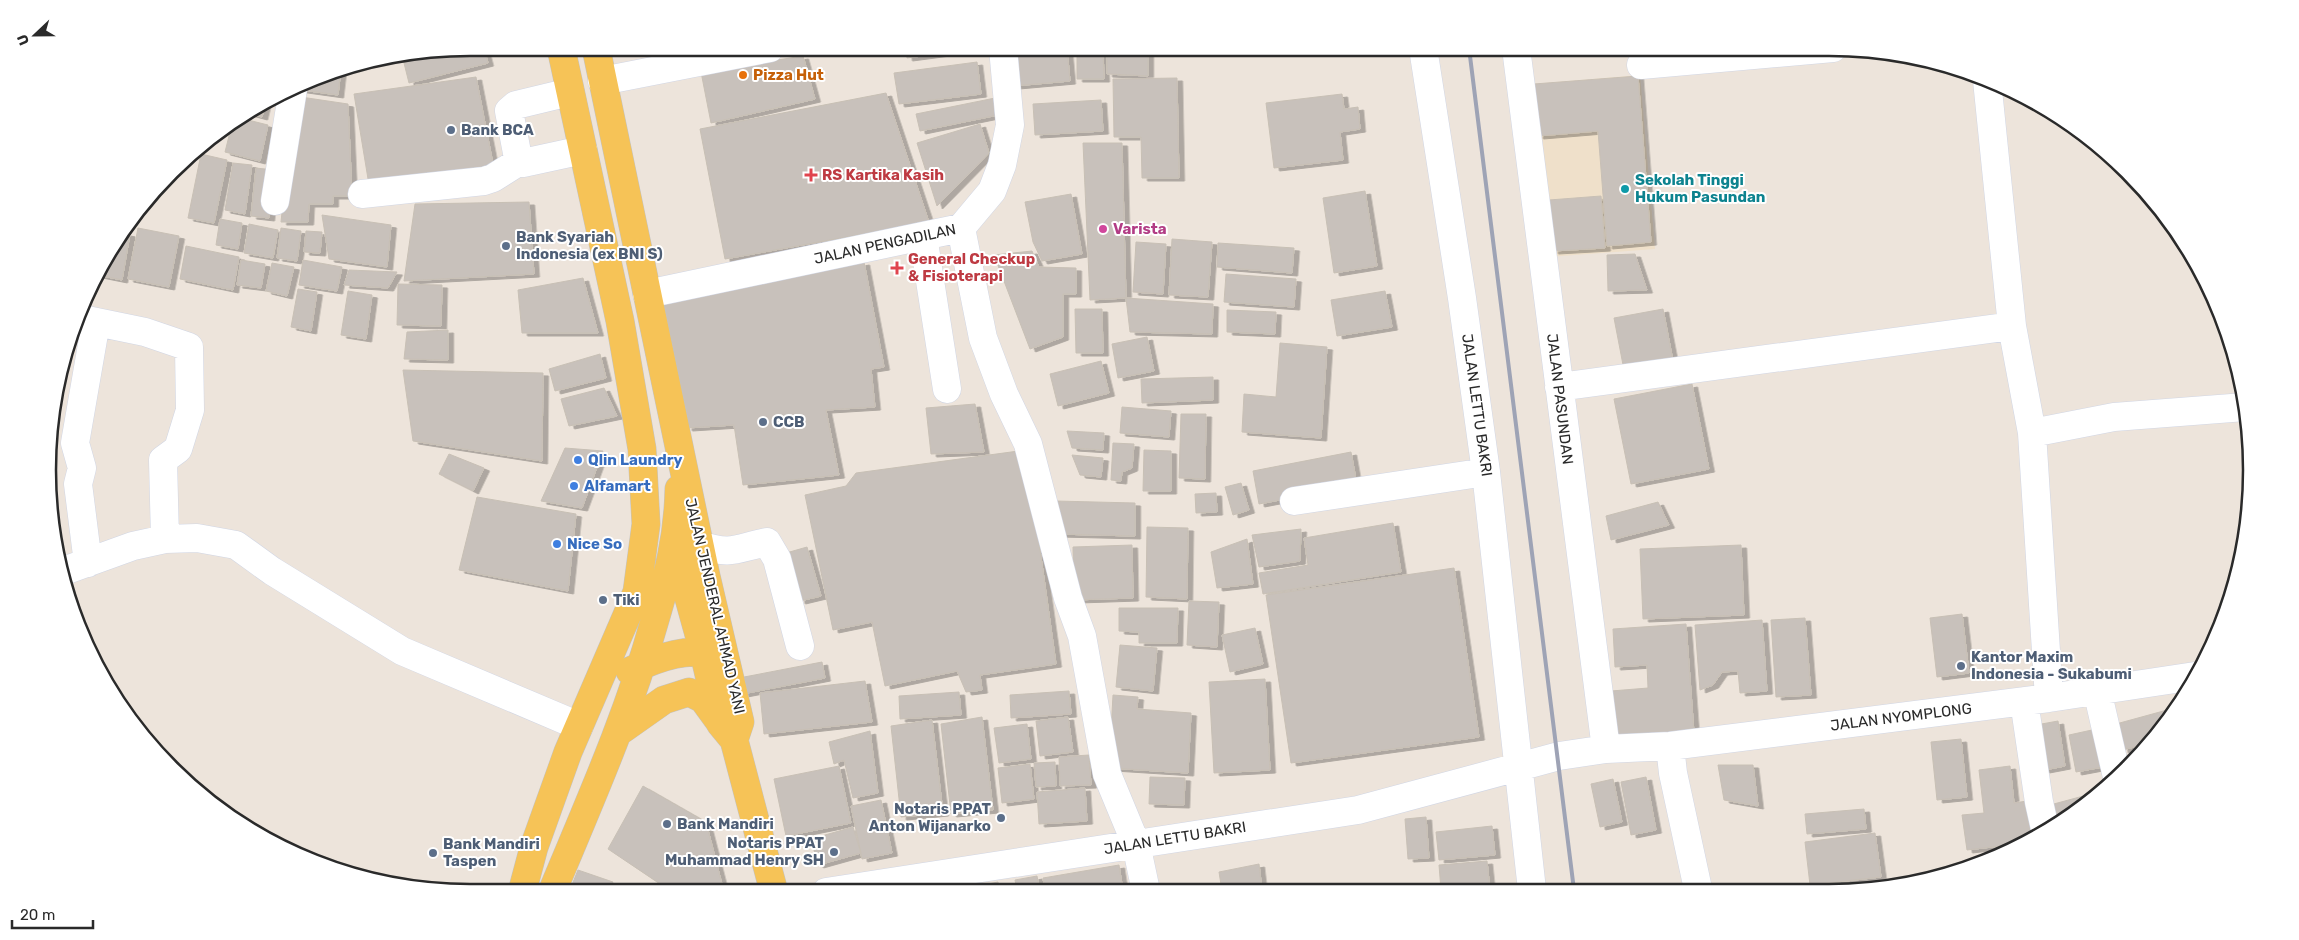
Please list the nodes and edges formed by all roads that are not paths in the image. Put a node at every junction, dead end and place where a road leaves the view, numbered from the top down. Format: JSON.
{"nodes":[{"id":1,"x":563,"y":56,"type":"edge"},
{"id":2,"x":597,"y":56,"type":"edge"},
{"id":3,"x":729,"y":56,"type":"edge"},
{"id":4,"x":1004,"y":56,"type":"edge"},
{"id":5,"x":1424,"y":56,"type":"edge"},
{"id":6,"x":1517,"y":56,"type":"edge"},
{"id":7,"x":1743,"y":56,"type":"edge"},
{"id":8,"x":1641,"y":65,"type":"dead end"},
{"id":9,"x":602,"y":81,"type":"junction"},
{"id":10,"x":1988,"y":88,"type":"edge"},
{"id":11,"x":570,"y":92,"type":"junction"},
{"id":12,"x":292,"y":97,"type":"edge"},
{"id":13,"x":583,"y":150,"type":"junction"},
{"id":14,"x":520,"y":161,"type":"junction"},
{"id":15,"x":362,"y":194,"type":"dead end"},
{"id":16,"x":275,"y":200,"type":"dead end"},
{"id":17,"x":627,"y":200,"type":"junction"},
{"id":18,"x":595,"y":207,"type":"junction"},
{"id":19,"x":961,"y":228,"type":"junction"},
{"id":20,"x":923,"y":236,"type":"junction"},
{"id":21,"x":647,"y":294,"type":"junction"},
{"id":22,"x":86,"y":320,"type":"edge"},
{"id":23,"x":2012,"y":326,"type":"junction"},
{"id":24,"x":1559,"y":387,"type":"junction"},
{"id":25,"x":947,"y":389,"type":"dead end"},
{"id":26,"x":2238,"y":409,"type":"edge"},
{"id":27,"x":2032,"y":433,"type":"junction"},
{"id":28,"x":642,"y":449,"type":"junction"},
{"id":29,"x":1486,"y":472,"type":"junction"},
{"id":30,"x":1294,"y":501,"type":"dead end"},
{"id":31,"x":165,"y":539,"type":"junction"},
{"id":32,"x":687,"y":545,"type":"junction"},
{"id":33,"x":732,"y":552,"type":"junction"},
{"id":34,"x":88,"y":563,"type":"junction"},
{"id":35,"x":68,"y":570,"type":"edge"},
{"id":36,"x":706,"y":576,"type":"junction"},
{"id":37,"x":800,"y":646,"type":"dead end"},
{"id":38,"x":704,"y":653,"type":"junction"},
{"id":39,"x":642,"y":665,"type":"junction"},
{"id":40,"x":730,"y":671,"type":"junction"},
{"id":41,"x":2187,"y":677,"type":"edge"},
{"id":42,"x":2097,"y":690,"type":"junction"},
{"id":43,"x":592,"y":698,"type":"junction"},
{"id":44,"x":2036,"y":699,"type":"junction"},
{"id":45,"x":579,"y":726,"type":"junction"},
{"id":46,"x":620,"y":731,"type":"junction"},
{"id":47,"x":727,"y":731,"type":"junction"},
{"id":48,"x":1670,"y":746,"type":"junction"},
{"id":49,"x":1606,"y":750,"type":"junction"},
{"id":50,"x":1519,"y":765,"type":"junction"},
{"id":51,"x":2115,"y":769,"type":"edge"},
{"id":52,"x":2044,"y":823,"type":"edge"},
{"id":53,"x":1136,"y":844,"type":"junction"},
{"id":54,"x":524,"y":884,"type":"edge"},
{"id":55,"x":555,"y":884,"type":"edge"},
{"id":56,"x":772,"y":884,"type":"edge"},
{"id":57,"x":878,"y":884,"type":"edge"},
{"id":58,"x":1145,"y":884,"type":"edge"},
{"id":59,"x":1531,"y":884,"type":"edge"},
{"id":60,"x":1697,"y":884,"type":"edge"}],
"edges":[{"from":1,"to":11,"type":"main road"},
{"from":2,"to":9,"type":"main road"},
{"from":3,"to":9,"type":"street"},
{"from":4,"to":19,"type":"street","name":"JALAN PENGADILAN"},
{"from":5,"to":29,"type":"street","name":"JALAN LETTU BAKRI"},
{"from":6,"to":24,"type":"street","name":"JALAN PASUNDAN"},
{"from":7,"to":8,"type":"street"},
{"from":9,"to":17,"type":"main road"},
{"from":10,"to":23,"type":"street"},
{"from":11,"to":13,"type":"main road"},
{"from":11,"to":14,"type":"street"},
{"from":12,"to":16,"type":"street"},
{"from":13,"to":14,"type":"street"},
{"from":13,"to":18,"type":"main road"},
{"from":14,"to":15,"type":"street"},
{"from":17,"to":18,"type":"main road"},
{"from":17,"to":21,"type":"main road"},
{"from":18,"to":28,"type":"main road"},
{"from":19,"to":20,"type":"street","name":"JALAN PENGADILAN"},
{"from":19,"to":53,"type":"street"},
{"from":20,"to":21,"type":"street","name":"JALAN PENGADILAN"},
{"from":20,"to":25,"type":"street"},
{"from":21,"to":32,"type":"main road"},
{"from":22,"to":31,"type":"street"},
{"from":22,"to":34,"type":"street"},
{"from":23,"to":24,"type":"street"},
{"from":23,"to":27,"type":"street"},
{"from":24,"to":49,"type":"street","name":"JALAN PASUNDAN"},
{"from":26,"to":27,"type":"street"},
{"from":27,"to":44,"type":"street"},
{"from":28,"to":32,"type":"main road"},
{"from":28,"to":43,"type":"main road"},
{"from":29,"to":30,"type":"street"},
{"from":29,"to":50,"type":"street","name":"JALAN LETTU BAKRI"},
{"from":31,"to":34,"type":"street"},
{"from":31,"to":45,"type":"street"},
{"from":32,"to":33,"type":"street"},
{"from":32,"to":36,"type":"main road","name":"JALAN JENDERAL AHMAD YANI"},
{"from":32,"to":38,"type":"main road"},
{"from":32,"to":39,"type":"main road"},
{"from":33,"to":36,"type":"street"},
{"from":33,"to":37,"type":"street"},
{"from":34,"to":35,"type":"street"},
{"from":36,"to":40,"type":"main road","name":"JALAN JENDERAL AHMAD YANI"},
{"from":38,"to":39,"type":"main road"},
{"from":38,"to":40,"type":"main road"},
{"from":38,"to":47,"type":"main road"},
{"from":39,"to":43,"type":"main road"},
{"from":39,"to":46,"type":"main road"},
{"from":40,"to":47,"type":"main road","name":"JALAN JENDERAL AHMAD YANI"},
{"from":41,"to":42,"type":"street","name":"JALAN NYOMPLONG"},
{"from":42,"to":44,"type":"street","name":"JALAN NYOMPLONG"},
{"from":42,"to":51,"type":"street"},
{"from":43,"to":45,"type":"main road"},
{"from":44,"to":48,"type":"street","name":"JALAN NYOMPLONG"},
{"from":44,"to":52,"type":"street"},
{"from":45,"to":54,"type":"main road"},
{"from":46,"to":47,"type":"main road"},
{"from":46,"to":55,"type":"main road"},
{"from":47,"to":56,"type":"main road","name":"JALAN JENDERAL AHMAD YANI"},
{"from":48,"to":49,"type":"street","name":"JALAN NYOMPLONG"},
{"from":48,"to":60,"type":"street"},
{"from":49,"to":50,"type":"street","name":"JALAN LETTU BAKRI"},
{"from":50,"to":53,"type":"street","name":"JALAN LETTU BAKRI"},
{"from":50,"to":59,"type":"street"},
{"from":53,"to":57,"type":"street","name":"JALAN LETTU BAKRI"},
{"from":53,"to":58,"type":"street"}]}
